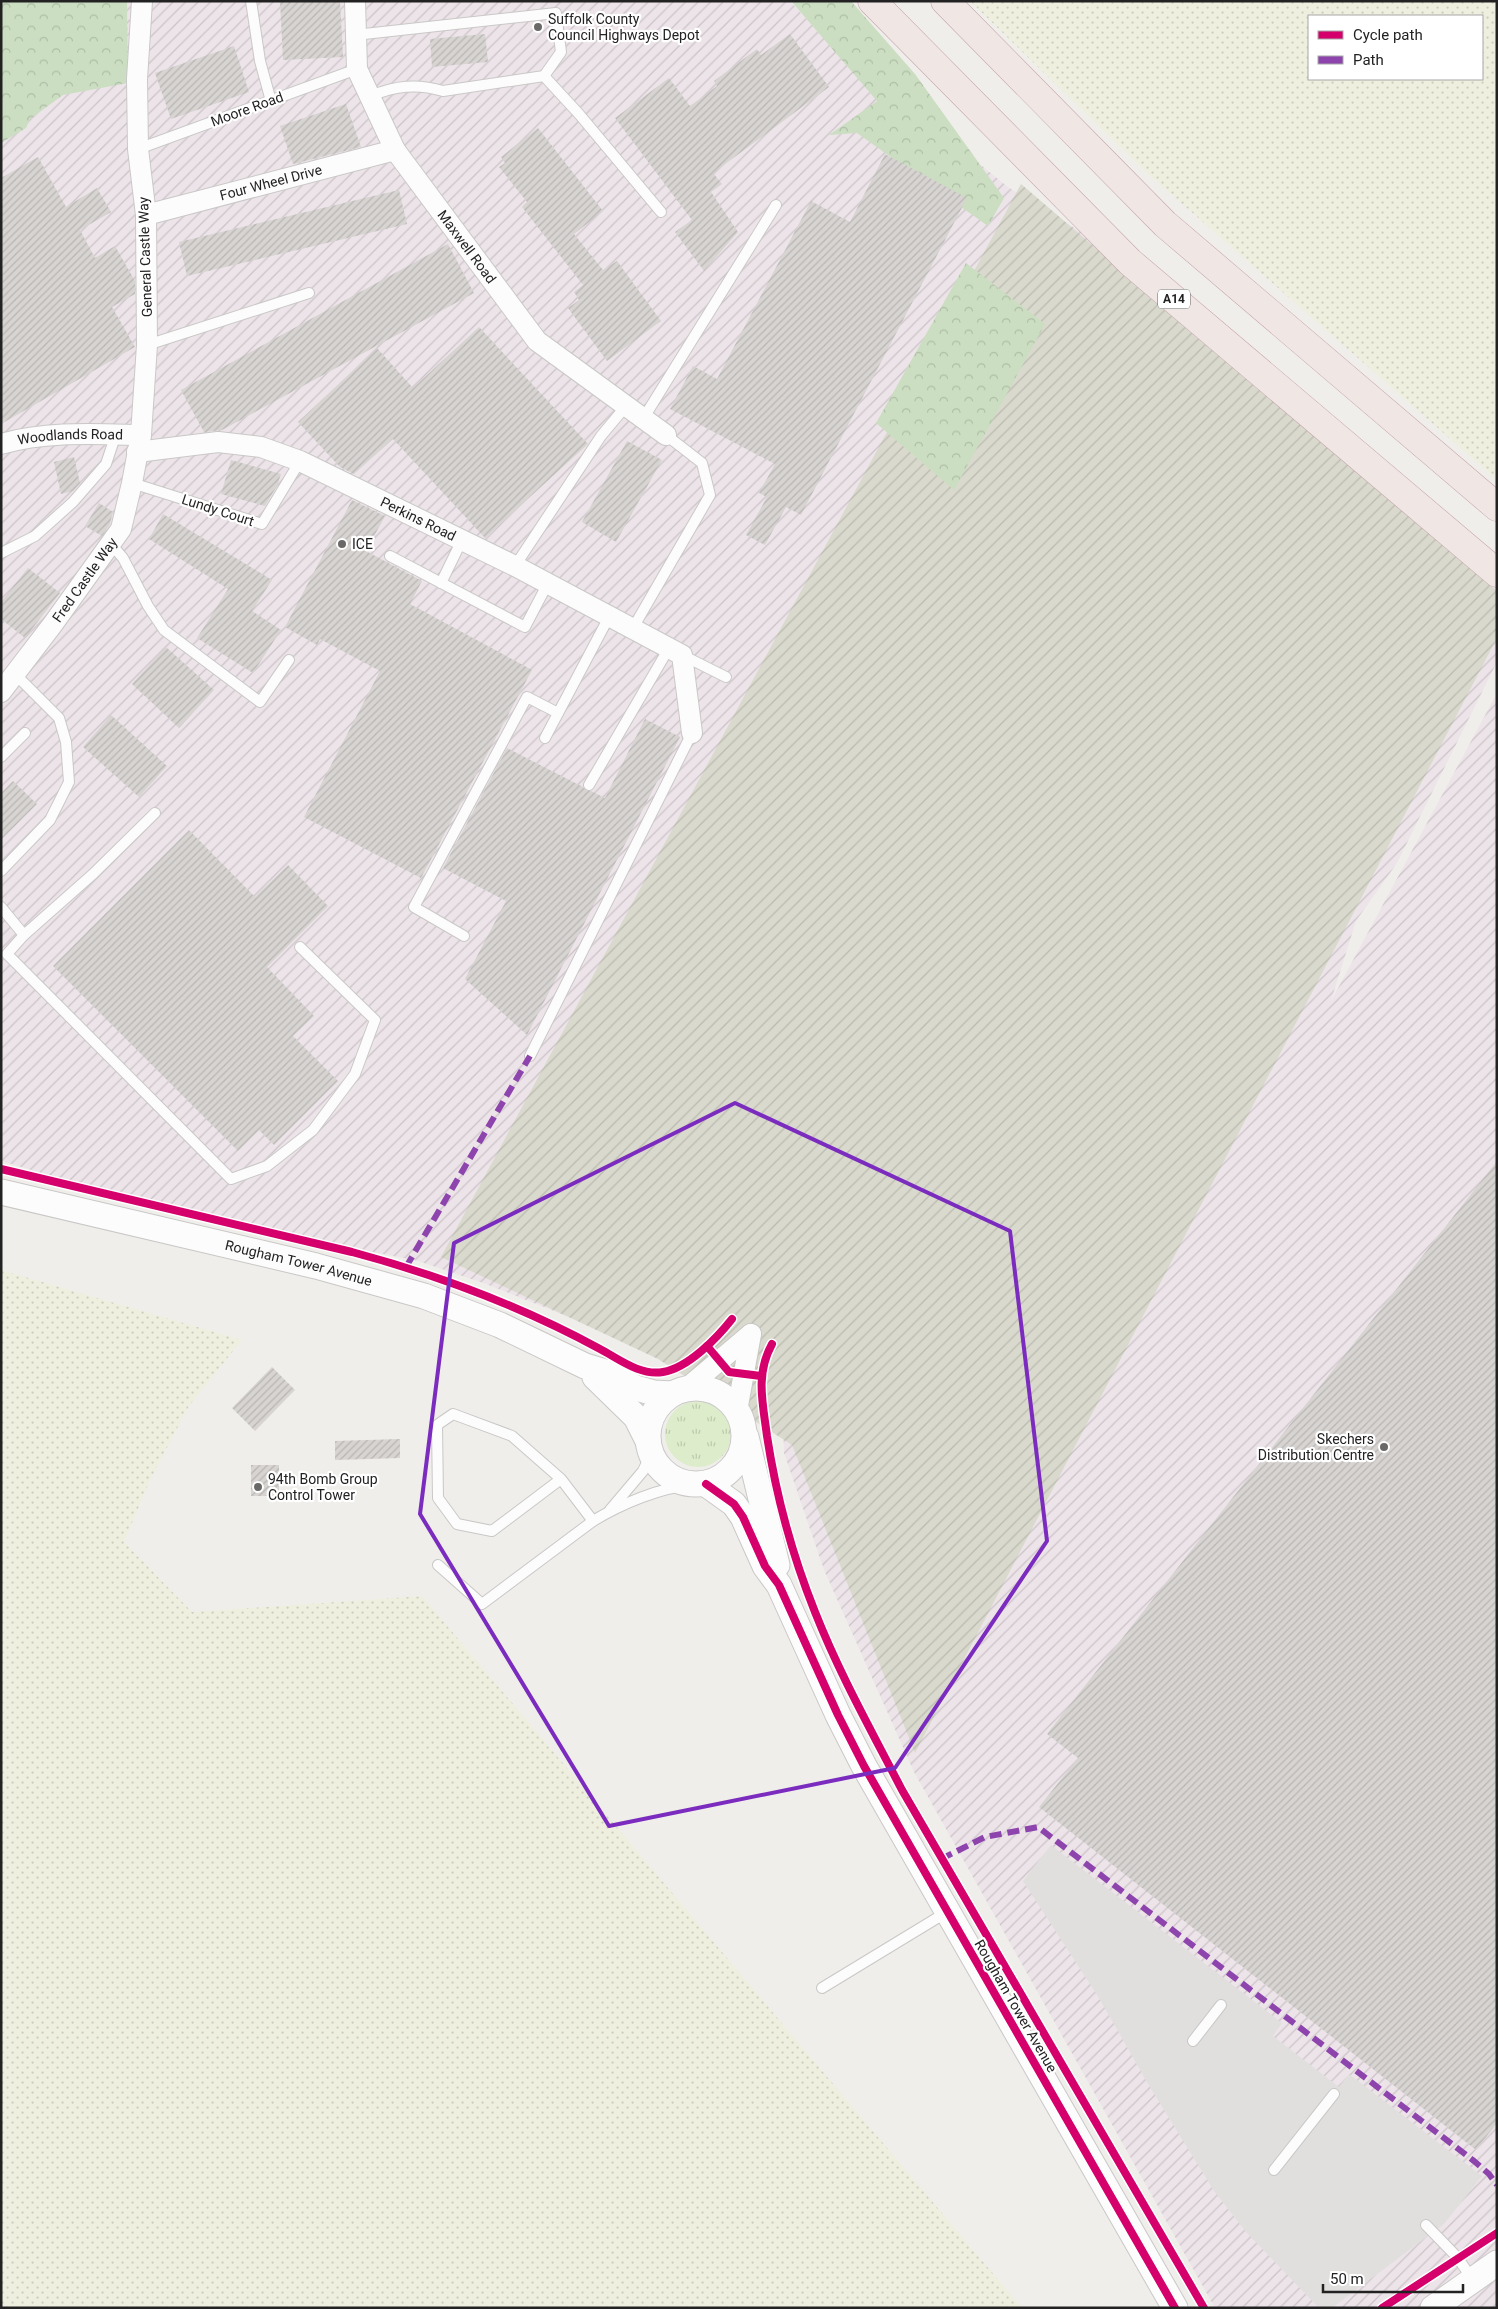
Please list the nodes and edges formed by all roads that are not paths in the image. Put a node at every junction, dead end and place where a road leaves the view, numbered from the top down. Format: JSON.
{"nodes":[{"id":1,"x":142,"y":1,"type":"edge"},
{"id":2,"x":251,"y":1,"type":"edge"},
{"id":3,"x":355,"y":1,"type":"edge"},
{"id":4,"x":872,"y":1,"type":"edge"},
{"id":5,"x":945,"y":1,"type":"edge"},
{"id":6,"x":355,"y":35,"type":"junction"},
{"id":7,"x":357,"y":69,"type":"junction"},
{"id":8,"x":544,"y":76,"type":"junction"},
{"id":9,"x":370,"y":96,"type":"junction"},
{"id":10,"x":271,"y":101,"type":"junction"},
{"id":11,"x":138,"y":149,"type":"junction"},
{"id":12,"x":395,"y":150,"type":"junction"},
{"id":13,"x":776,"y":205,"type":"dead end"},
{"id":14,"x":661,"y":212,"type":"dead end"},
{"id":15,"x":146,"y":215,"type":"junction"},
{"id":16,"x":309,"y":293,"type":"dead end"},
{"id":17,"x":147,"y":345,"type":"junction"},
{"id":18,"x":626,"y":406,"type":"junction"},
{"id":19,"x":644,"y":419,"type":"junction"},
{"id":20,"x":116,"y":434,"type":"junction"},
{"id":21,"x":666,"y":435,"type":"joint"},
{"id":22,"x":1,"y":444,"type":"edge"},
{"id":23,"x":139,"y":444,"type":"junction"},
{"id":24,"x":300,"y":461,"type":"junction"},
{"id":25,"x":132,"y":483,"type":"junction"},
{"id":26,"x":1497,"y":506,"type":"edge"},
{"id":27,"x":462,"y":540,"type":"junction"},
{"id":28,"x":111,"y":544,"type":"junction"},
{"id":29,"x":1,"y":553,"type":"edge"},
{"id":30,"x":390,"y":556,"type":"dead end"},
{"id":31,"x":515,"y":566,"type":"junction"},
{"id":32,"x":1497,"y":574,"type":"edge"},
{"id":33,"x":441,"y":583,"type":"junction"},
{"id":34,"x":548,"y":583,"type":"junction"},
{"id":35,"x":610,"y":615,"type":"junction"},
{"id":36,"x":633,"y":628,"type":"junction"},
{"id":37,"x":676,"y":652,"type":"junction"},
{"id":38,"x":289,"y":660,"type":"dead end"},
{"id":39,"x":15,"y":674,"type":"junction"},
{"id":40,"x":726,"y":677,"type":"dead end"},
{"id":41,"x":1,"y":692,"type":"edge"},
{"id":42,"x":558,"y":713,"type":"junction"},
{"id":43,"x":25,"y":733,"type":"dead end"},
{"id":44,"x":692,"y":733,"type":"joint"},
{"id":45,"x":545,"y":738,"type":"dead end"},
{"id":46,"x":1,"y":757,"type":"edge"},
{"id":47,"x":589,"y":786,"type":"dead end"},
{"id":48,"x":155,"y":813,"type":"dead end"},
{"id":49,"x":1,"y":872,"type":"edge"},
{"id":50,"x":1,"y":907,"type":"edge"},
{"id":51,"x":24,"y":935,"type":"junction"},
{"id":52,"x":464,"y":936,"type":"dead end"},
{"id":53,"x":300,"y":947,"type":"dead end"},
{"id":54,"x":530,"y":1056,"type":"dead end"},
{"id":55,"x":1,"y":1192,"type":"edge"},
{"id":56,"x":585,"y":1366,"type":"junction"},
{"id":57,"x":680,"y":1391,"type":"junction"},
{"id":58,"x":741,"y":1422,"type":"junction"},
{"id":59,"x":650,"y":1448,"type":"junction"},
{"id":60,"x":561,"y":1479,"type":"junction"},
{"id":61,"x":699,"y":1484,"type":"junction"},
{"id":62,"x":610,"y":1510,"type":"junction"},
{"id":63,"x":593,"y":1521,"type":"junction"},
{"id":64,"x":438,"y":1565,"type":"dead end"},
{"id":65,"x":779,"y":1585,"type":"junction"},
{"id":66,"x":947,"y":1912,"type":"junction"},
{"id":67,"x":822,"y":1988,"type":"dead end"},
{"id":68,"x":1221,"y":2006,"type":"dead end"},
{"id":69,"x":1193,"y":2041,"type":"dead end"},
{"id":70,"x":1334,"y":2094,"type":"dead end"},
{"id":71,"x":1274,"y":2170,"type":"dead end"},
{"id":72,"x":1426,"y":2224,"type":"dead end"},
{"id":73,"x":1497,"y":2263,"type":"edge"},
{"id":74,"x":1472,"y":2279,"type":"junction"},
{"id":75,"x":1175,"y":2308,"type":"edge"},
{"id":76,"x":1433,"y":2308,"type":"edge"}],
"edges":[{"from":1,"to":11,"type":"street","name":"General Castle Way"},
{"from":2,"to":10,"type":"lane"},
{"from":3,"to":6,"type":"street","name":"Maxwell Road"},
{"from":4,"to":32,"type":"highway","number":"A14"},
{"from":5,"to":26,"type":"highway"},
{"from":6,"to":7,"type":"street","name":"Maxwell Road"},
{"from":6,"to":8,"type":"lane"},
{"from":7,"to":9,"type":"street","name":"Maxwell Road"},
{"from":7,"to":10,"type":"lane","name":"Moore Road"},
{"from":8,"to":9,"type":"lane"},
{"from":8,"to":14,"type":"lane"},
{"from":9,"to":12,"type":"street","name":"Maxwell Road"},
{"from":10,"to":11,"type":"lane","name":"Moore Road"},
{"from":11,"to":15,"type":"street","name":"General Castle Way"},
{"from":12,"to":15,"type":"street","name":"Four Wheel Drive"},
{"from":12,"to":18,"type":"street","name":"Maxwell Road"},
{"from":13,"to":19,"type":"lane"},
{"from":15,"to":17,"type":"street","name":"General Castle Way"},
{"from":16,"to":17,"type":"lane"},
{"from":17,"to":23,"type":"street","name":"General Castle Way"},
{"from":18,"to":19,"type":"street","name":"Maxwell Road"},
{"from":18,"to":31,"type":"lane"},
{"from":19,"to":21,"type":"street","name":"Maxwell Road"},
{"from":20,"to":22,"type":"street","name":"Woodlands Road"},
{"from":20,"to":23,"type":"street","name":"Woodlands Road"},
{"from":20,"to":29,"type":"lane"},
{"from":21,"to":36,"type":"lane"},
{"from":23,"to":24,"type":"street","name":"Perkins Road"},
{"from":23,"to":25,"type":"street","name":"Fred Castle Way"},
{"from":24,"to":25,"type":"lane","name":"Lundy Court"},
{"from":24,"to":27,"type":"street","name":"Perkins Road"},
{"from":25,"to":28,"type":"street","name":"Fred Castle Way"},
{"from":27,"to":31,"type":"street","name":"Perkins Road"},
{"from":27,"to":33,"type":"lane"},
{"from":28,"to":38,"type":"lane"},
{"from":28,"to":39,"type":"street","name":"Fred Castle Way"},
{"from":30,"to":33,"type":"lane"},
{"from":31,"to":34,"type":"street","name":"Perkins Road"},
{"from":33,"to":34,"type":"lane"},
{"from":34,"to":35,"type":"street","name":"Perkins Road"},
{"from":35,"to":36,"type":"street","name":"Perkins Road"},
{"from":35,"to":42,"type":"lane"},
{"from":36,"to":37,"type":"street","name":"Perkins Road"},
{"from":37,"to":40,"type":"lane","name":"Perkins Road"},
{"from":37,"to":44,"type":"street"},
{"from":37,"to":47,"type":"lane"},
{"from":39,"to":41,"type":"street","name":"Fred Castle Way"},
{"from":39,"to":49,"type":"lane"},
{"from":42,"to":45,"type":"lane"},
{"from":42,"to":52,"type":"lane"},
{"from":43,"to":46,"type":"lane"},
{"from":44,"to":54,"type":"lane"},
{"from":48,"to":51,"type":"lane"},
{"from":50,"to":51,"type":"lane"},
{"from":51,"to":53,"type":"lane"},
{"from":55,"to":56,"type":"street","name":"Rougham Tower Avenue"},
{"from":56,"to":57,"type":"street","name":"Rougham Tower Avenue"},
{"from":56,"to":59,"type":"street","name":"Rougham Tower Avenue"},
{"from":57,"to":58,"type":"street"},
{"from":57,"to":58,"type":"street"},
{"from":57,"to":59,"type":"street"},
{"from":58,"to":61,"type":"street"},
{"from":58,"to":65,"type":"street","name":"Rougham Tower Avenue"},
{"from":59,"to":61,"type":"street"},
{"from":59,"to":62,"type":"lane"},
{"from":60,"to":60,"type":"lane"},
{"from":60,"to":63,"type":"lane"},
{"from":61,"to":62,"type":"lane"},
{"from":61,"to":65,"type":"street","name":"Rougham Tower Avenue"},
{"from":62,"to":63,"type":"lane"},
{"from":63,"to":64,"type":"lane"},
{"from":65,"to":66,"type":"street","name":"Rougham Tower Avenue"},
{"from":66,"to":67,"type":"lane"},
{"from":66,"to":75,"type":"street","name":"Rougham Tower Avenue"},
{"from":68,"to":69,"type":"lane"},
{"from":70,"to":71,"type":"lane"},
{"from":72,"to":74,"type":"lane"},
{"from":73,"to":74,"type":"street"},
{"from":74,"to":76,"type":"street"}]}
